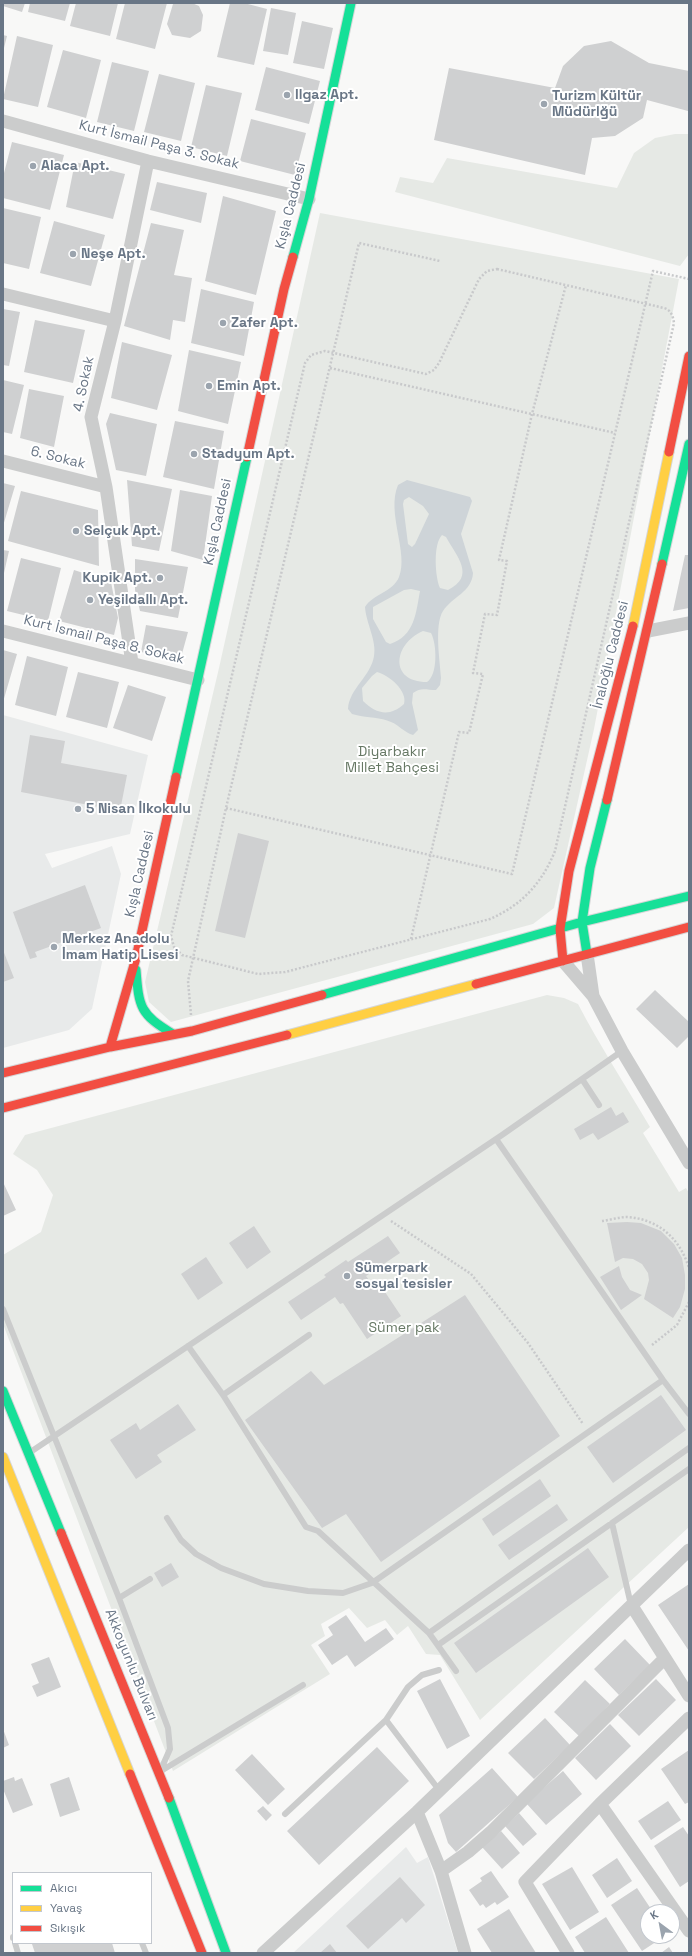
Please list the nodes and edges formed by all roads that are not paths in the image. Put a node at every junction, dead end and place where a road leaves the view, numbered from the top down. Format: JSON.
{"nodes":[{"id":1,"x":351,"y":3,"type":"edge"},
{"id":2,"x":3,"y":121,"type":"edge"},
{"id":3,"x":148,"y":161,"type":"junction"},
{"id":4,"x":309,"y":199,"type":"junction"},
{"id":5,"x":3,"y":294,"type":"edge"},
{"id":6,"x":115,"y":321,"type":"junction"},
{"id":7,"x":689,"y":356,"type":"edge"},
{"id":8,"x":689,"y":444,"type":"edge"},
{"id":9,"x":3,"y":461,"type":"edge"},
{"id":10,"x":106,"y":487,"type":"junction"},
{"id":11,"x":689,"y":623,"type":"edge"},
{"id":12,"x":3,"y":631,"type":"edge"},
{"id":13,"x":648,"y":631,"type":"junction"},
{"id":14,"x":132,"y":663,"type":"junction"},
{"id":15,"x":198,"y":680,"type":"junction"},
{"id":16,"x":689,"y":896,"type":"edge"},
{"id":17,"x":582,"y":922,"type":"junction"},
{"id":18,"x":689,"y":927,"type":"edge"},
{"id":19,"x":560,"y":929,"type":"junction"},
{"id":20,"x":587,"y":954,"type":"junction"},
{"id":21,"x":136,"y":958,"type":"junction"},
{"id":22,"x":563,"y":960,"type":"junction"},
{"id":23,"x":593,"y":996,"type":"junction"},
{"id":24,"x":173,"y":1034,"type":"junction"},
{"id":25,"x":110,"y":1047,"type":"junction"},
{"id":26,"x":622,"y":1051,"type":"junction"},
{"id":27,"x":3,"y":1073,"type":"edge"},
{"id":28,"x":582,"y":1079,"type":"junction"},
{"id":29,"x":599,"y":1105,"type":"dead end"},
{"id":30,"x":3,"y":1108,"type":"edge"},
{"id":31,"x":496,"y":1139,"type":"junction"},
{"id":32,"x":689,"y":1163,"type":"edge"},
{"id":33,"x":3,"y":1309,"type":"edge"},
{"id":34,"x":308,"y":1335,"type":"dead end"},
{"id":35,"x":188,"y":1346,"type":"junction"},
{"id":36,"x":663,"y":1380,"type":"junction"},
{"id":37,"x":3,"y":1390,"type":"edge"},
{"id":38,"x":223,"y":1395,"type":"junction"},
{"id":39,"x":689,"y":1414,"type":"edge"},
{"id":40,"x":55,"y":1436,"type":"junction"},
{"id":41,"x":689,"y":1448,"type":"edge"},
{"id":42,"x":29,"y":1453,"type":"junction"},
{"id":43,"x":3,"y":1457,"type":"edge"},
{"id":44,"x":689,"y":1469,"type":"edge"},
{"id":45,"x":167,"y":1518,"type":"dead end"},
{"id":46,"x":612,"y":1523,"type":"junction"},
{"id":47,"x":689,"y":1550,"type":"edge"},
{"id":48,"x":150,"y":1579,"type":"dead end"},
{"id":49,"x":372,"y":1583,"type":"junction"},
{"id":50,"x":119,"y":1598,"type":"junction"},
{"id":51,"x":632,"y":1606,"type":"junction"},
{"id":52,"x":429,"y":1633,"type":"junction"},
{"id":53,"x":438,"y":1645,"type":"junction"},
{"id":54,"x":664,"y":1659,"type":"junction"},
{"id":55,"x":439,"y":1670,"type":"dead end"},
{"id":56,"x":456,"y":1671,"type":"dead end"},
{"id":57,"x":303,"y":1685,"type":"dead end"},
{"id":58,"x":689,"y":1696,"type":"edge"},
{"id":59,"x":689,"y":1718,"type":"edge"},
{"id":60,"x":386,"y":1720,"type":"junction"},
{"id":61,"x":160,"y":1772,"type":"junction"},
{"id":62,"x":439,"y":1790,"type":"junction"},
{"id":63,"x":600,"y":1804,"type":"junction"},
{"id":64,"x":417,"y":1812,"type":"junction"},
{"id":65,"x":285,"y":1814,"type":"dead end"},
{"id":66,"x":441,"y":1871,"type":"junction"},
{"id":67,"x":689,"y":1931,"type":"edge"},
{"id":68,"x":202,"y":1953,"type":"edge"},
{"id":69,"x":226,"y":1953,"type":"edge"},
{"id":70,"x":263,"y":1953,"type":"edge"},
{"id":71,"x":465,"y":1953,"type":"edge"},
{"id":72,"x":568,"y":1953,"type":"edge"}],
"edges":[{"from":1,"to":4,"type":"main road","name":"Kışla Caddesi"},
{"from":2,"to":3,"type":"street","name":"Kurt İsmail Paşa 3. Sokak"},
{"from":3,"to":4,"type":"street","name":"Kurt İsmail Paşa 3. Sokak"},
{"from":3,"to":6,"type":"street","name":"4. Sokak"},
{"from":4,"to":15,"type":"main road","name":"Kışla Caddesi"},
{"from":5,"to":6,"type":"street"},
{"from":6,"to":10,"type":"street","name":"4. Sokak"},
{"from":7,"to":19,"type":"main road","name":"İnaloğlu Caddesi"},
{"from":8,"to":13,"type":"main road","name":"İnaloğlu Caddesi"},
{"from":9,"to":10,"type":"street","name":"6. Sokak"},
{"from":10,"to":14,"type":"street","name":"4. Sokak"},
{"from":11,"to":13,"type":"street"},
{"from":12,"to":14,"type":"street","name":"Kurt İsmail Paşa 8. Sokak"},
{"from":13,"to":17,"type":"main road","name":"İnaloğlu Caddesi"},
{"from":14,"to":15,"type":"street","name":"Kurt İsmail Paşa 8. Sokak"},
{"from":15,"to":21,"type":"main road","name":"Kışla Caddesi"},
{"from":16,"to":17,"type":"main road"},
{"from":17,"to":19,"type":"main road"},
{"from":17,"to":20,"type":"main road","name":"İnaloğlu Caddesi"},
{"from":18,"to":20,"type":"main road"},
{"from":19,"to":22,"type":"main road","name":"İnaloğlu Caddesi"},
{"from":19,"to":24,"type":"main road"},
{"from":20,"to":22,"type":"main road"},
{"from":20,"to":23,"type":"street"},
{"from":21,"to":24,"type":"main road"},
{"from":21,"to":25,"type":"main road","name":"Kışla Caddesi"},
{"from":22,"to":23,"type":"street"},
{"from":22,"to":30,"type":"main road"},
{"from":23,"to":26,"type":"street"},
{"from":24,"to":25,"type":"main road"},
{"from":25,"to":27,"type":"main road"},
{"from":26,"to":28,"type":"lane"},
{"from":26,"to":32,"type":"street"},
{"from":28,"to":29,"type":"lane"},
{"from":28,"to":31,"type":"lane"},
{"from":31,"to":35,"type":"lane"},
{"from":31,"to":36,"type":"lane"},
{"from":33,"to":40,"type":"lane"},
{"from":34,"to":38,"type":"lane"},
{"from":35,"to":38,"type":"lane"},
{"from":35,"to":40,"type":"lane"},
{"from":36,"to":39,"type":"lane"},
{"from":36,"to":49,"type":"lane"},
{"from":37,"to":42,"type":"main road","name":"Akkoyunlu Bulvarı"},
{"from":38,"to":49,"type":"lane"},
{"from":40,"to":42,"type":"lane"},
{"from":40,"to":50,"type":"lane"},
{"from":41,"to":52,"type":"lane"},
{"from":42,"to":61,"type":"main road","name":"Akkoyunlu Bulvarı"},
{"from":43,"to":68,"type":"main road"},
{"from":44,"to":46,"type":"lane"},
{"from":45,"to":49,"type":"lane"},
{"from":46,"to":51,"type":"lane"},
{"from":46,"to":53,"type":"lane"},
{"from":47,"to":51,"type":"street"},
{"from":48,"to":50,"type":"lane"},
{"from":49,"to":52,"type":"lane"},
{"from":50,"to":61,"type":"lane"},
{"from":51,"to":54,"type":"street"},
{"from":51,"to":62,"type":"street"},
{"from":52,"to":53,"type":"lane"},
{"from":53,"to":56,"type":"lane"},
{"from":54,"to":58,"type":"street"},
{"from":54,"to":66,"type":"street"},
{"from":55,"to":60,"type":"lane"},
{"from":57,"to":61,"type":"lane"},
{"from":59,"to":63,"type":"street"},
{"from":60,"to":62,"type":"lane"},
{"from":60,"to":65,"type":"lane"},
{"from":61,"to":69,"type":"main road","name":"Akkoyunlu Bulvarı"},
{"from":62,"to":64,"type":"street"},
{"from":63,"to":67,"type":"street"},
{"from":63,"to":72,"type":"street"},
{"from":64,"to":66,"type":"street"},
{"from":64,"to":70,"type":"street"},
{"from":66,"to":71,"type":"street"}]}
